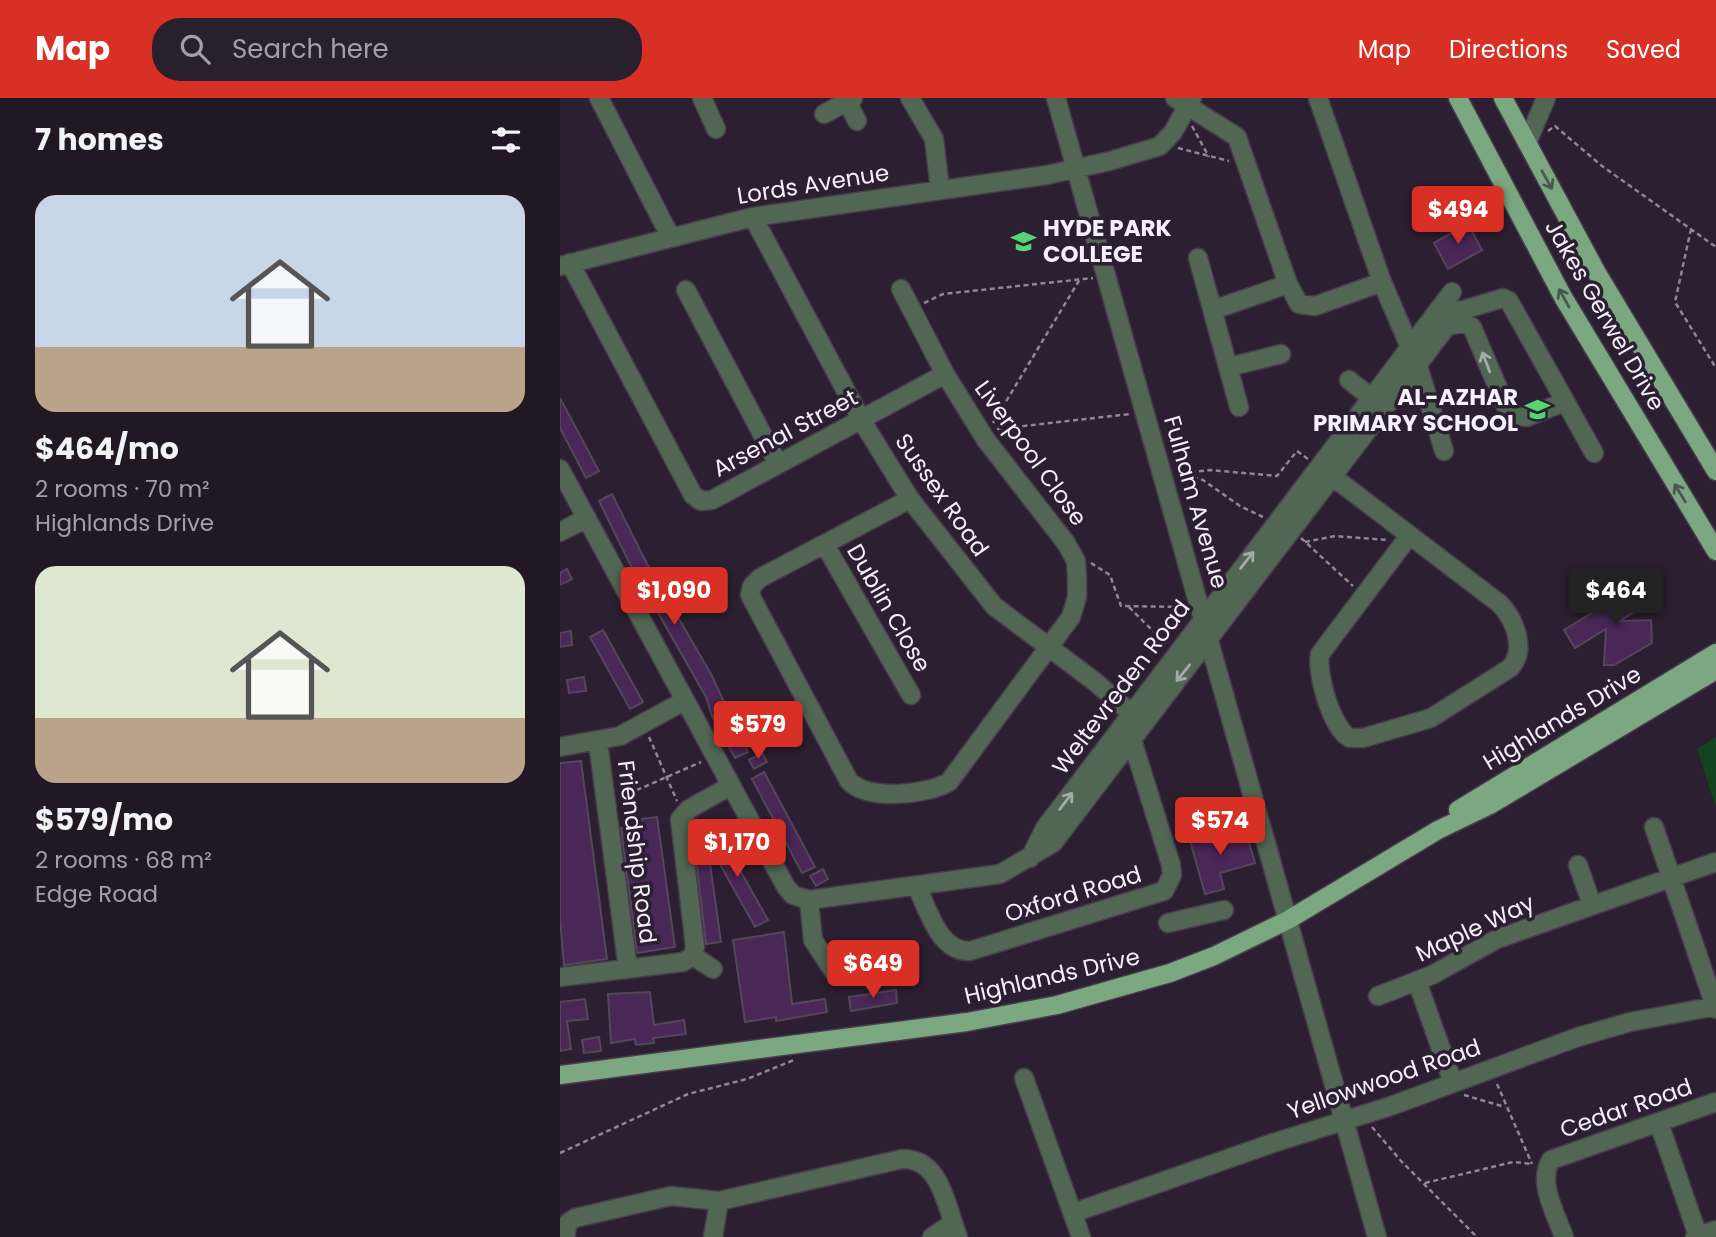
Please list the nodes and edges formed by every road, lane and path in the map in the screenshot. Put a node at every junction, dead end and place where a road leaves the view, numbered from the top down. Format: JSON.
{"nodes":[{"id":1,"x":599,"y":98,"type":"edge"},
{"id":2,"x":702,"y":98,"type":"edge"},
{"id":3,"x":910,"y":98,"type":"edge"},
{"id":4,"x":1056,"y":98,"type":"edge"},
{"id":5,"x":1318,"y":98,"type":"edge"},
{"id":6,"x":1458,"y":98,"type":"edge"},
{"id":7,"x":1503,"y":98,"type":"edge"},
{"id":8,"x":1546,"y":98,"type":"edge"},
{"id":9,"x":850,"y":100,"type":"edge"},
{"id":10,"x":1187,"y":106,"type":"edge"},
{"id":11,"x":824,"y":114,"type":"dead end"},
{"id":12,"x":857,"y":121,"type":"dead end"},
{"id":13,"x":716,"y":128,"type":"dead end"},
{"id":14,"x":1527,"y":144,"type":"junction"},
{"id":15,"x":1175,"y":148,"type":"dead end"},
{"id":16,"x":1210,"y":158,"type":"junction"},
{"id":17,"x":1230,"y":161,"type":"dead end"},
{"id":18,"x":1077,"y":170,"type":"junction"},
{"id":19,"x":940,"y":190,"type":"junction"},
{"id":20,"x":753,"y":217,"type":"junction"},
{"id":21,"x":1690,"y":229,"type":"junction"},
{"id":22,"x":670,"y":236,"type":"junction"},
{"id":23,"x":1716,"y":247,"type":"edge"},
{"id":24,"x":1198,"y":258,"type":"dead end"},
{"id":25,"x":565,"y":265,"type":"edge"},
{"id":26,"x":1107,"y":276,"type":"junction"},
{"id":27,"x":1080,"y":279,"type":"junction"},
{"id":28,"x":1382,"y":282,"type":"junction"},
{"id":29,"x":1288,"y":284,"type":"junction"},
{"id":30,"x":901,"y":289,"type":"dead end"},
{"id":31,"x":686,"y":290,"type":"dead end"},
{"id":32,"x":1452,"y":292,"type":"dead end"},
{"id":33,"x":911,"y":309,"type":"junction"},
{"id":34,"x":1213,"y":310,"type":"junction"},
{"id":35,"x":1438,"y":312,"type":"junction"},
{"id":36,"x":1411,"y":349,"type":"junction"},
{"id":37,"x":1281,"y":354,"type":"dead end"},
{"id":38,"x":1418,"y":366,"type":"junction"},
{"id":39,"x":1229,"y":367,"type":"junction"},
{"id":40,"x":1716,"y":368,"type":"edge"},
{"id":41,"x":945,"y":374,"type":"junction"},
{"id":42,"x":1349,"y":380,"type":"dead end"},
{"id":43,"x":1373,"y":398,"type":"junction"},
{"id":44,"x":1564,"y":402,"type":"junction"},
{"id":45,"x":1239,"y":407,"type":"dead end"},
{"id":46,"x":1145,"y":413,"type":"junction"},
{"id":47,"x":862,"y":421,"type":"junction"},
{"id":48,"x":1444,"y":450,"type":"dead end"},
{"id":49,"x":1594,"y":453,"type":"dead end"},
{"id":50,"x":778,"y":464,"type":"junction"},
{"id":51,"x":1170,"y":464,"type":"dead end"},
{"id":52,"x":560,"y":469,"type":"edge"},
{"id":53,"x":1716,"y":471,"type":"edge"},
{"id":54,"x":1179,"y":473,"type":"junction"},
{"id":55,"x":1326,"y":473,"type":"junction"},
{"id":56,"x":910,"y":499,"type":"junction"},
{"id":57,"x":587,"y":518,"type":"junction"},
{"id":58,"x":560,"y":532,"type":"edge"},
{"id":59,"x":1291,"y":533,"type":"junction"},
{"id":60,"x":1405,"y":542,"type":"junction"},
{"id":61,"x":825,"y":545,"type":"junction"},
{"id":62,"x":1716,"y":551,"type":"edge"},
{"id":63,"x":1076,"y":561,"type":"junction"},
{"id":64,"x":1363,"y":596,"type":"junction"},
{"id":65,"x":1128,"y":606,"type":"junction"},
{"id":66,"x":1184,"y":607,"type":"dead end"},
{"id":67,"x":1203,"y":618,"type":"junction"},
{"id":68,"x":1209,"y":640,"type":"junction"},
{"id":69,"x":1172,"y":649,"type":"dead end"},
{"id":70,"x":1049,"y":650,"type":"junction"},
{"id":71,"x":1716,"y":653,"type":"edge"},
{"id":72,"x":1716,"y":670,"type":"edge"},
{"id":73,"x":911,"y":695,"type":"dead end"},
{"id":74,"x":684,"y":701,"type":"junction"},
{"id":75,"x":1137,"y":719,"type":"junction"},
{"id":76,"x":1615,"y":723,"type":"junction"},
{"id":77,"x":643,"y":724,"type":"junction"},
{"id":78,"x":1125,"y":735,"type":"junction"},
{"id":79,"x":598,"y":741,"type":"junction"},
{"id":80,"x":560,"y":747,"type":"edge"},
{"id":81,"x":714,"y":756,"type":"junction"},
{"id":82,"x":665,"y":775,"type":"junction"},
{"id":83,"x":730,"y":786,"type":"junction"},
{"id":84,"x":607,"y":802,"type":"junction"},
{"id":85,"x":683,"y":814,"type":"junction"},
{"id":86,"x":1654,"y":827,"type":"dead end"},
{"id":87,"x":1716,"y":862,"type":"edge"},
{"id":88,"x":1578,"y":865,"type":"dead end"},
{"id":89,"x":1671,"y":878,"type":"junction"},
{"id":90,"x":917,"y":887,"type":"junction"},
{"id":91,"x":809,"y":900,"type":"junction"},
{"id":92,"x":1592,"y":905,"type":"junction"},
{"id":93,"x":1224,"y":910,"type":"dead end"},
{"id":94,"x":1288,"y":920,"type":"junction"},
{"id":95,"x":1168,"y":923,"type":"dead end"},
{"id":96,"x":693,"y":956,"type":"junction"},
{"id":97,"x":628,"y":969,"type":"junction"},
{"id":98,"x":713,"y":970,"type":"dead end"},
{"id":99,"x":834,"y":972,"type":"dead end"},
{"id":100,"x":560,"y":977,"type":"edge"},
{"id":101,"x":1417,"y":981,"type":"junction"},
{"id":102,"x":1378,"y":996,"type":"dead end"},
{"id":103,"x":1716,"y":1007,"type":"edge"},
{"id":104,"x":797,"y":1059,"type":"dead end"},
{"id":105,"x":1492,"y":1067,"type":"junction"},
{"id":106,"x":560,"y":1075,"type":"edge"},
{"id":107,"x":1024,"y":1078,"type":"dead end"},
{"id":108,"x":1453,"y":1083,"type":"junction"},
{"id":109,"x":1716,"y":1102,"type":"edge"},
{"id":110,"x":1505,"y":1107,"type":"junction"},
{"id":111,"x":1366,"y":1115,"type":"junction"},
{"id":112,"x":1344,"y":1122,"type":"junction"},
{"id":113,"x":1659,"y":1124,"type":"junction"},
{"id":114,"x":560,"y":1153,"type":"edge"},
{"id":115,"x":1538,"y":1167,"type":"junction"},
{"id":116,"x":1425,"y":1184,"type":"junction"},
{"id":117,"x":719,"y":1200,"type":"junction"},
{"id":118,"x":1073,"y":1213,"type":"junction"},
{"id":119,"x":955,"y":1230,"type":"edge"},
{"id":120,"x":1716,"y":1230,"type":"edge"},
{"id":121,"x":1559,"y":1235,"type":"edge"},
{"id":122,"x":565,"y":1237,"type":"edge"},
{"id":123,"x":713,"y":1237,"type":"edge"},
{"id":124,"x":932,"y":1237,"type":"edge"},
{"id":125,"x":1081,"y":1237,"type":"edge"},
{"id":126,"x":1377,"y":1237,"type":"edge"},
{"id":127,"x":1477,"y":1237,"type":"edge"},
{"id":128,"x":1697,"y":1237,"type":"edge"}],
"edges":[{"from":1,"to":22,"type":"street"},
{"from":2,"to":13,"type":"street"},
{"from":3,"to":19,"type":"street"},
{"from":4,"to":18,"type":"street","name":"Fulham Avenue"},
{"from":5,"to":28,"type":"street"},
{"from":62,"to":6,"type":"main road","name":"Jakes Gerwel Drive","one_way":true},
{"from":7,"to":14,"type":"main road","name":"Jakes Gerwel Drive"},
{"from":8,"to":14,"type":"street"},
{"from":9,"to":11,"type":"street"},
{"from":9,"to":12,"type":"street"},
{"from":10,"to":16,"type":"path"},
{"from":10,"to":18,"type":"street","name":"Lords Avenue"},
{"from":10,"to":29,"type":"street"},
{"from":14,"to":21,"type":"path"},
{"from":14,"to":53,"type":"main road","name":"Jakes Gerwel Drive","one_way":true},
{"from":15,"to":16,"type":"path"},
{"from":16,"to":17,"type":"path"},
{"from":18,"to":19,"type":"street","name":"Lords Avenue"},
{"from":18,"to":26,"type":"street","name":"Fulham Avenue"},
{"from":19,"to":20,"type":"street","name":"Lords Avenue"},
{"from":20,"to":22,"type":"street","name":"Lords Avenue"},
{"from":20,"to":47,"type":"street","name":"Sussex Road"},
{"from":21,"to":23,"type":"path"},
{"from":21,"to":40,"type":"path"},
{"from":22,"to":25,"type":"street","name":"Lords Avenue"},
{"from":24,"to":34,"type":"street"},
{"from":25,"to":50,"type":"street","name":"Arsenal Street"},
{"from":26,"to":27,"type":"path"},
{"from":26,"to":46,"type":"street","name":"Fulham Avenue"},
{"from":27,"to":33,"type":"path"},
{"from":27,"to":46,"type":"path"},
{"from":28,"to":29,"type":"street"},
{"from":28,"to":36,"type":"street"},
{"from":29,"to":34,"type":"street"},
{"from":30,"to":33,"type":"street","name":"Liverpool Close"},
{"from":31,"to":50,"type":"street"},
{"from":32,"to":35,"type":"street","name":"Weltevreden Road"},
{"from":33,"to":41,"type":"street","name":"Liverpool Close"},
{"from":34,"to":39,"type":"street"},
{"from":35,"to":36,"type":"street","name":"Weltevreden Road"},
{"from":35,"to":44,"type":"street"},
{"from":36,"to":38,"type":"street"},
{"from":36,"to":43,"type":"street","name":"Weltevreden Road"},
{"from":37,"to":39,"type":"street"},
{"from":44,"to":38,"type":"street","name":"Weltevreden Road","one_way":true},
{"from":38,"to":48,"type":"street"},
{"from":38,"to":55,"type":"street","name":"Weltevreden Road"},
{"from":39,"to":45,"type":"street"},
{"from":41,"to":47,"type":"street","name":"Arsenal Street"},
{"from":41,"to":63,"type":"street","name":"Liverpool Close"},
{"from":42,"to":43,"type":"street"},
{"from":43,"to":55,"type":"street","name":"Weltevreden Road"},
{"from":44,"to":49,"type":"street"},
{"from":46,"to":67,"type":"street","name":"Fulham Avenue"},
{"from":47,"to":50,"type":"street","name":"Arsenal Street"},
{"from":47,"to":56,"type":"street","name":"Sussex Road"},
{"from":51,"to":54,"type":"path"},
{"from":52,"to":57,"type":"street"},
{"from":54,"to":55,"type":"path"},
{"from":54,"to":59,"type":"path"},
{"from":55,"to":59,"type":"street","name":"Weltevreden Road"},
{"from":55,"to":60,"type":"street"},
{"from":56,"to":61,"type":"street"},
{"from":56,"to":70,"type":"street","name":"Sussex Road"},
{"from":57,"to":58,"type":"street"},
{"from":57,"to":74,"type":"street"},
{"from":59,"to":60,"type":"path"},
{"from":59,"to":64,"type":"path"},
{"from":67,"to":59,"type":"street","name":"Weltevreden Road","one_way":true},
{"from":59,"to":68,"type":"street","name":"Weltevreden Road"},
{"from":60,"to":64,"type":"street"},
{"from":60,"to":64,"type":"street"},
{"from":61,"to":70,"type":"street","name":"Liverpool Close"},
{"from":61,"to":73,"type":"street","name":"Dublin Close"},
{"from":63,"to":65,"type":"path"},
{"from":63,"to":70,"type":"street","name":"Liverpool Close"},
{"from":65,"to":66,"type":"path"},
{"from":65,"to":69,"type":"path"},
{"from":67,"to":68,"type":"street","name":"Fulham Avenue"},
{"from":67,"to":75,"type":"street","name":"Weltevreden Road"},
{"from":68,"to":75,"type":"street","name":"Weltevreden Road","one_way":true},
{"from":68,"to":94,"type":"street","name":"Fulham Avenue"},
{"from":70,"to":75,"type":"street","name":"Sussex Road"},
{"from":71,"to":76,"type":"main road","name":"Highlands Drive"},
{"from":72,"to":76,"type":"main road","name":"Highlands Drive"},
{"from":74,"to":77,"type":"street"},
{"from":74,"to":81,"type":"street"},
{"from":75,"to":78,"type":"street","name":"Weltevreden Road"},
{"from":76,"to":94,"type":"main road","name":"Highlands Drive"},
{"from":77,"to":79,"type":"street"},
{"from":77,"to":82,"type":"path"},
{"from":78,"to":90,"type":"street","name":"Weltevreden Road"},
{"from":78,"to":90,"type":"street","name":"Oxford Road"},
{"from":79,"to":80,"type":"street"},
{"from":79,"to":84,"type":"street","name":"Friendship Road"},
{"from":81,"to":82,"type":"path"},
{"from":81,"to":83,"type":"street"},
{"from":82,"to":84,"type":"path"},
{"from":82,"to":85,"type":"path"},
{"from":83,"to":85,"type":"street"},
{"from":83,"to":91,"type":"street"},
{"from":84,"to":97,"type":"street","name":"Friendship Road"},
{"from":85,"to":96,"type":"street"},
{"from":86,"to":89,"type":"street"},
{"from":87,"to":89,"type":"street","name":"Maple Way"},
{"from":88,"to":92,"type":"street"},
{"from":89,"to":92,"type":"street","name":"Maple Way"},
{"from":89,"to":103,"type":"street"},
{"from":90,"to":91,"type":"street","name":"Weltevreden Road"},
{"from":91,"to":99,"type":"street"},
{"from":92,"to":101,"type":"street","name":"Maple Way"},
{"from":93,"to":95,"type":"street"},
{"from":94,"to":106,"type":"main road","name":"Highlands Drive"},
{"from":94,"to":112,"type":"street","name":"Fulham Avenue"},
{"from":96,"to":97,"type":"street"},
{"from":96,"to":98,"type":"street"},
{"from":97,"to":100,"type":"street"},
{"from":101,"to":102,"type":"street","name":"Maple Way"},
{"from":101,"to":108,"type":"street"},
{"from":103,"to":105,"type":"street","name":"Yellowwood Road"},
{"from":104,"to":114,"type":"path"},
{"from":105,"to":108,"type":"street","name":"Yellowwood Road"},
{"from":105,"to":110,"type":"path"},
{"from":107,"to":118,"type":"street"},
{"from":108,"to":110,"type":"path"},
{"from":108,"to":111,"type":"street","name":"Yellowwood Road"},
{"from":109,"to":113,"type":"street","name":"Cedar Road"},
{"from":110,"to":115,"type":"path"},
{"from":111,"to":112,"type":"street","name":"Yellowwood Road"},
{"from":111,"to":116,"type":"path"},
{"from":112,"to":118,"type":"street","name":"Yellowwood Road"},
{"from":112,"to":126,"type":"street","name":"Fulham Avenue"},
{"from":113,"to":115,"type":"street","name":"Cedar Road"},
{"from":113,"to":128,"type":"street"},
{"from":115,"to":116,"type":"path"},
{"from":115,"to":121,"type":"street","name":"Cedar Road"},
{"from":116,"to":127,"type":"path"},
{"from":117,"to":119,"type":"street"},
{"from":117,"to":122,"type":"street"},
{"from":117,"to":123,"type":"street"},
{"from":118,"to":125,"type":"street"},
{"from":119,"to":124,"type":"street"},
{"from":120,"to":128,"type":"street"}]}
